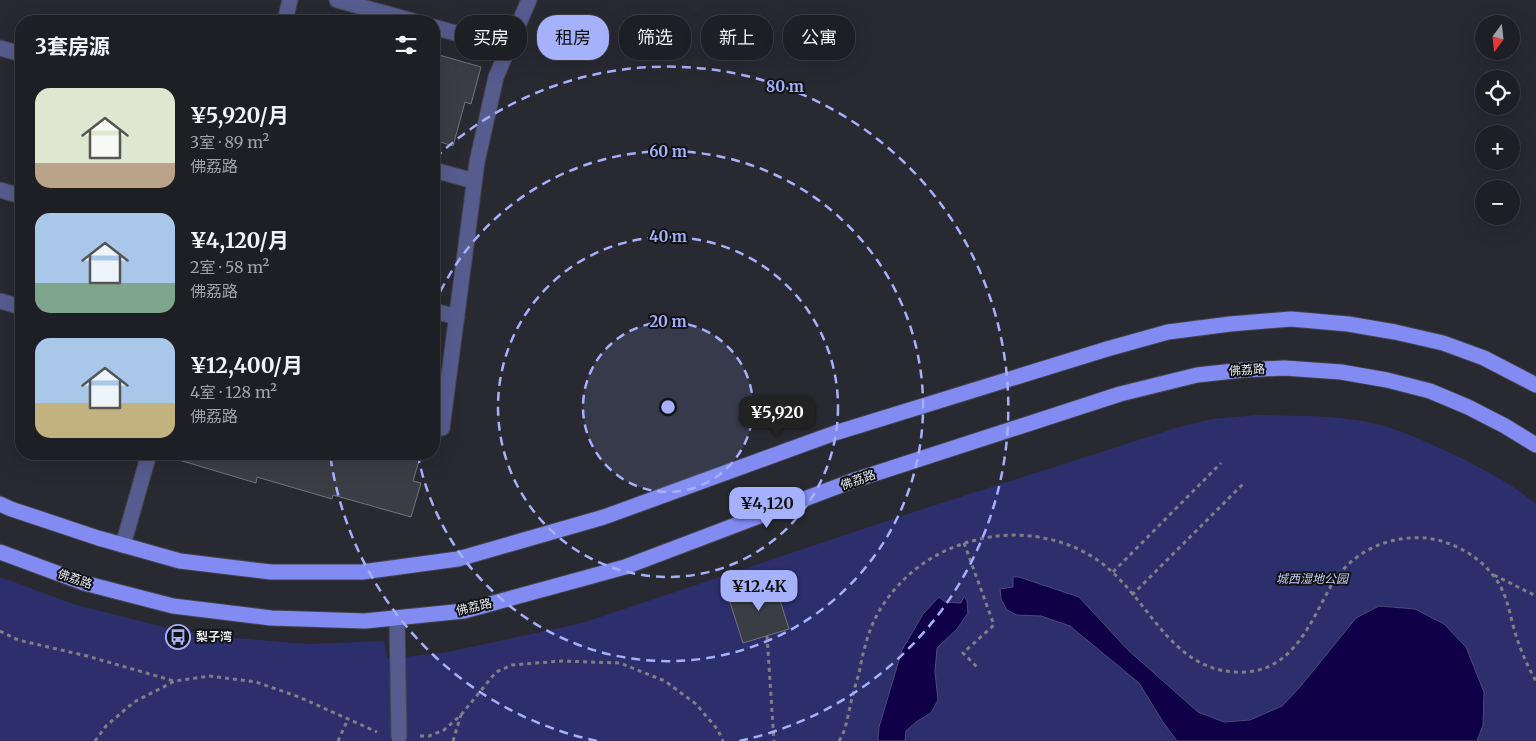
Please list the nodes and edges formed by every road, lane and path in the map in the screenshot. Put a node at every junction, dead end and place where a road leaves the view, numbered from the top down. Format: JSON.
{"nodes":[{"id":1,"x":290,"y":0,"type":"edge"},
{"id":2,"x":337,"y":0,"type":"edge"},
{"id":3,"x":529,"y":0,"type":"edge"},
{"id":4,"x":286,"y":15,"type":"edge"},
{"id":5,"x":391,"y":15,"type":"edge"},
{"id":6,"x":522,"y":15,"type":"edge"},
{"id":7,"x":440,"y":29,"type":"edge"},
{"id":8,"x":455,"y":33,"type":"edge"},
{"id":9,"x":0,"y":48,"type":"edge"},
{"id":10,"x":15,"y":52,"type":"edge"},
{"id":11,"x":503,"y":60,"type":"edge"},
{"id":12,"x":440,"y":172,"type":"edge"},
{"id":13,"x":474,"y":182,"type":"junction"},
{"id":14,"x":0,"y":190,"type":"edge"},
{"id":15,"x":15,"y":194,"type":"edge"},
{"id":16,"x":0,"y":301,"type":"edge"},
{"id":17,"x":15,"y":305,"type":"edge"},
{"id":18,"x":440,"y":313,"type":"edge"},
{"id":19,"x":457,"y":318,"type":"junction"},
{"id":20,"x":1536,"y":384,"type":"edge"},
{"id":21,"x":440,"y":428,"type":"edge"},
{"id":22,"x":1536,"y":445,"type":"edge"},
{"id":23,"x":147,"y":460,"type":"edge"},
{"id":24,"x":1221,"y":463,"type":"dead end"},
{"id":25,"x":1243,"y":484,"type":"dead end"},
{"id":26,"x":0,"y":504,"type":"edge"},
{"id":27,"x":964,"y":543,"type":"junction"},
{"id":28,"x":123,"y":545,"type":"junction"},
{"id":29,"x":0,"y":552,"type":"edge"},
{"id":30,"x":1113,"y":572,"type":"junction"},
{"id":31,"x":1493,"y":575,"type":"junction"},
{"id":32,"x":1132,"y":595,"type":"junction"},
{"id":33,"x":1536,"y":596,"type":"edge"},
{"id":34,"x":397,"y":618,"type":"junction"},
{"id":35,"x":0,"y":631,"type":"edge"},
{"id":36,"x":767,"y":636,"type":"dead end"},
{"id":37,"x":979,"y":669,"type":"dead end"},
{"id":38,"x":175,"y":681,"type":"dead end"},
{"id":39,"x":1536,"y":681,"type":"edge"},
{"id":40,"x":461,"y":715,"type":"dead end"},
{"id":41,"x":348,"y":719,"type":"dead end"},
{"id":42,"x":399,"y":736,"type":"dead end"},
{"id":43,"x":338,"y":741,"type":"edge"},
{"id":44,"x":453,"y":741,"type":"edge"},
{"id":45,"x":774,"y":741,"type":"edge"},
{"id":46,"x":839,"y":741,"type":"edge"}],
"edges":[{"from":1,"to":4,"type":"lane"},
{"from":2,"to":5,"type":"lane"},
{"from":3,"to":6,"type":"lane"},
{"from":7,"to":8,"type":"lane"},
{"from":9,"to":10,"type":"lane"},
{"from":11,"to":13,"type":"lane"},
{"from":12,"to":13,"type":"lane"},
{"from":13,"to":19,"type":"lane"},
{"from":14,"to":15,"type":"lane"},
{"from":16,"to":17,"type":"lane"},
{"from":18,"to":19,"type":"lane"},
{"from":19,"to":21,"type":"lane"},
{"from":20,"to":28,"type":"main road"},
{"from":22,"to":34,"type":"main road","name":"佛荔路"},
{"from":23,"to":28,"type":"lane"},
{"from":24,"to":30,"type":"path"},
{"from":25,"to":32,"type":"path"},
{"from":26,"to":28,"type":"main road"},
{"from":27,"to":30,"type":"path"},
{"from":27,"to":37,"type":"path"},
{"from":27,"to":46,"type":"path"},
{"from":29,"to":34,"type":"main road","name":"佛荔路"},
{"from":30,"to":32,"type":"path"},
{"from":31,"to":32,"type":"path"},
{"from":31,"to":33,"type":"path"},
{"from":31,"to":39,"type":"path"},
{"from":34,"to":42,"type":"lane"},
{"from":35,"to":38,"type":"path"},
{"from":36,"to":45,"type":"path"},
{"from":40,"to":44,"type":"path"},
{"from":41,"to":43,"type":"path"}]}
